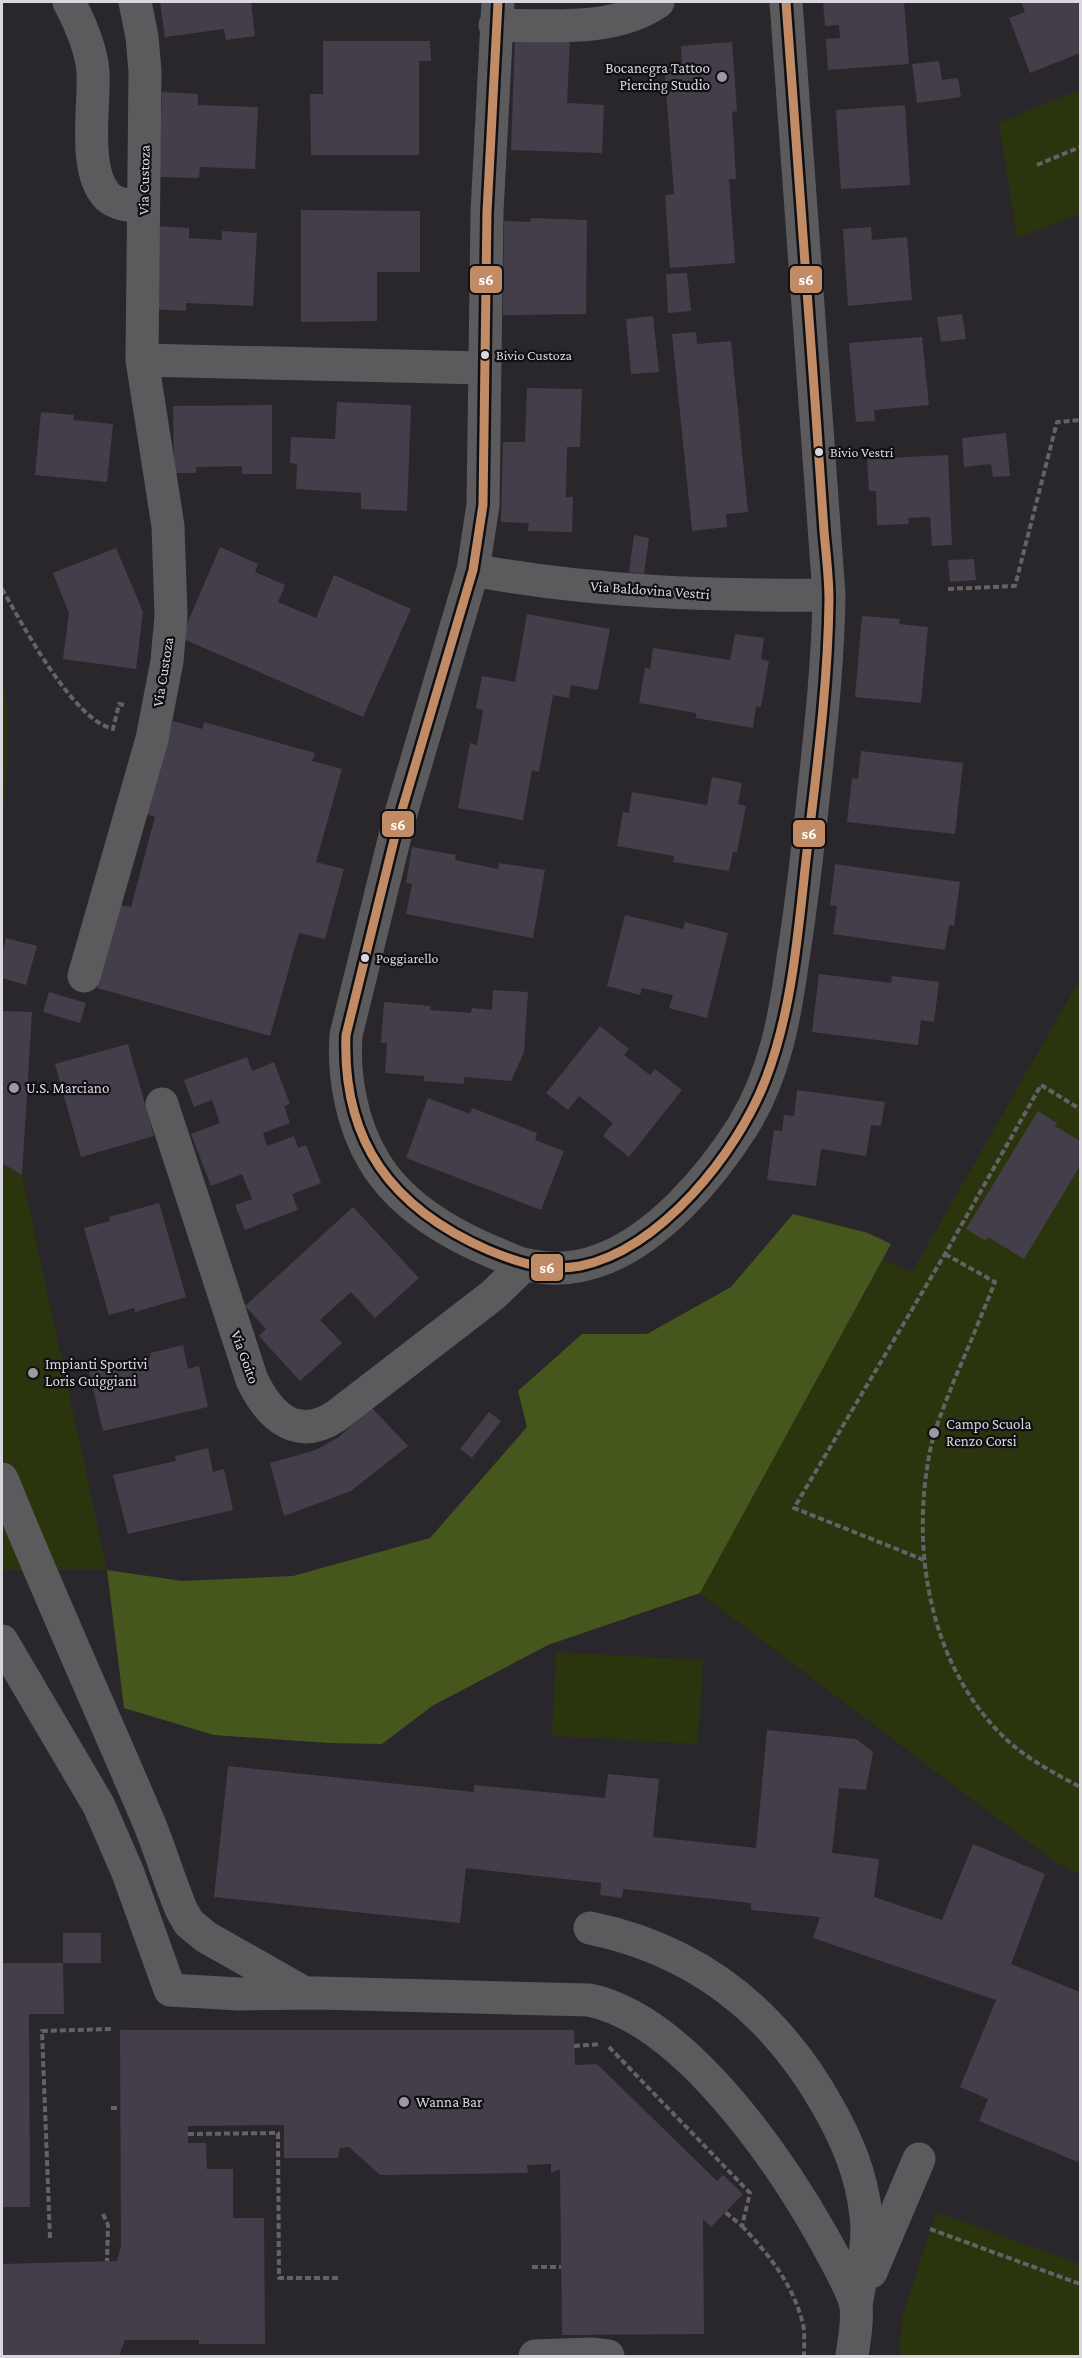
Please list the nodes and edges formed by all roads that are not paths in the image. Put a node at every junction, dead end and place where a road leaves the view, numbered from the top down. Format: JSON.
{"nodes":[{"id":1,"x":69,"y":2,"type":"edge"},
{"id":2,"x":135,"y":2,"type":"edge"},
{"id":3,"x":658,"y":2,"type":"edge"},
{"id":4,"x":786,"y":2,"type":"edge"},
{"id":5,"x":496,"y":13,"type":"edge"},
{"id":6,"x":143,"y":207,"type":"junction"},
{"id":7,"x":142,"y":360,"type":"junction"},
{"id":8,"x":483,"y":368,"type":"junction"},
{"id":9,"x":472,"y":570,"type":"junction"},
{"id":10,"x":829,"y":595,"type":"junction"},
{"id":11,"x":84,"y":976,"type":"dead end"},
{"id":12,"x":162,"y":1104,"type":"dead end"},
{"id":13,"x":524,"y":1265,"type":"junction"},
{"id":14,"x":2,"y":1479,"type":"edge"},
{"id":15,"x":2,"y":1641,"type":"edge"},
{"id":16,"x":590,"y":1928,"type":"dead end"},
{"id":17,"x":304,"y":1993,"type":"junction"},
{"id":18,"x":920,"y":2159,"type":"dead end"},
{"id":19,"x":856,"y":2306,"type":"junction"},
{"id":20,"x":535,"y":2356,"type":"edge"},
{"id":21,"x":608,"y":2356,"type":"edge"},
{"id":22,"x":852,"y":2356,"type":"edge"}],
"edges":[{"from":1,"to":6,"type":"street"},
{"from":2,"to":6,"type":"street","name":"Via Custoza"},
{"from":3,"to":5,"type":"street"},
{"from":4,"to":10,"type":"street"},
{"from":5,"to":8,"type":"street"},
{"from":6,"to":7,"type":"street","name":"Via Custoza"},
{"from":7,"to":8,"type":"street"},
{"from":7,"to":11,"type":"street","name":"Via Custoza"},
{"from":8,"to":9,"type":"street"},
{"from":9,"to":10,"type":"street","name":"Via Baldovina Vestri"},
{"from":9,"to":13,"type":"street"},
{"from":10,"to":13,"type":"street"},
{"from":12,"to":13,"type":"street","name":"Via Goito"},
{"from":14,"to":17,"type":"street"},
{"from":15,"to":17,"type":"street"},
{"from":16,"to":19,"type":"street"},
{"from":17,"to":19,"type":"street"},
{"from":18,"to":19,"type":"street"},
{"from":19,"to":22,"type":"street"},
{"from":20,"to":21,"type":"street"}]}
